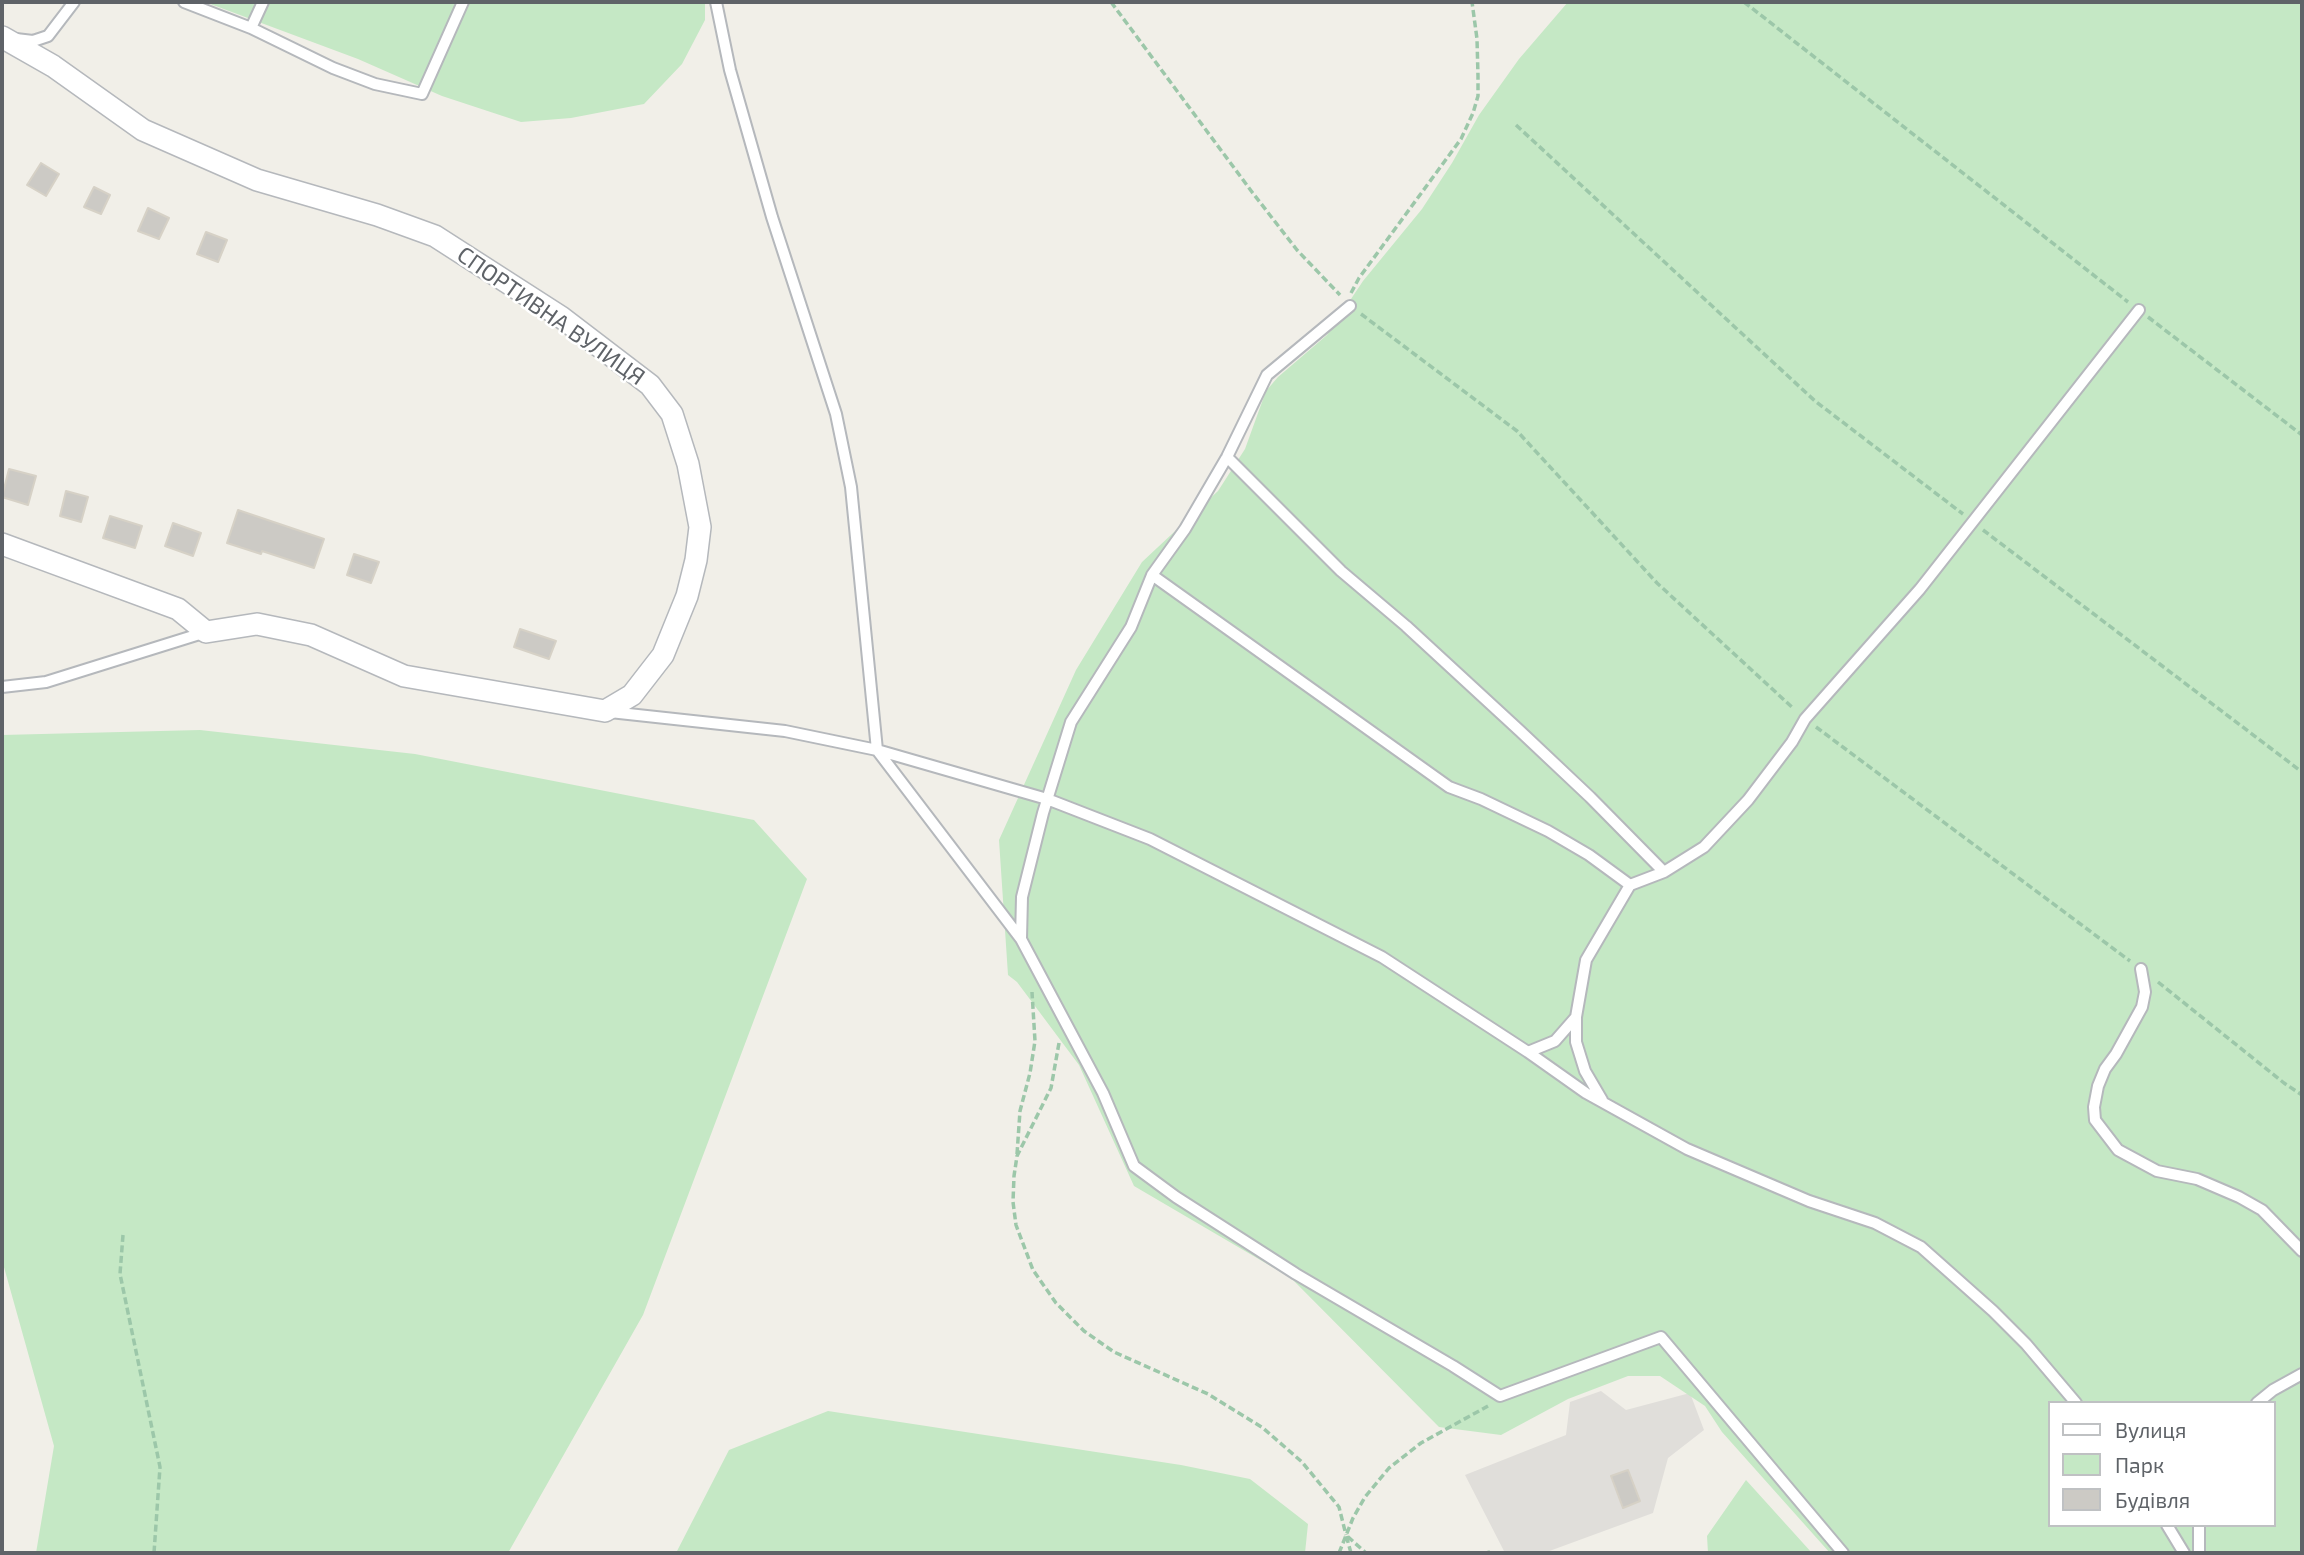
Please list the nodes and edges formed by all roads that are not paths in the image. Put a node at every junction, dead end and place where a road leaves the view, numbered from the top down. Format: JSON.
{"nodes":[{"id":1,"x":74,"y":2,"type":"edge"},
{"id":2,"x":184,"y":2,"type":"edge"},
{"id":3,"x":263,"y":2,"type":"edge"},
{"id":4,"x":463,"y":2,"type":"edge"},
{"id":5,"x":716,"y":2,"type":"edge"},
{"id":6,"x":251,"y":28,"type":"junction"},
{"id":7,"x":4,"y":38,"type":"edge"},
{"id":8,"x":51,"y":51,"type":"junction"},
{"id":9,"x":1350,"y":306,"type":"road end"},
{"id":10,"x":2139,"y":310,"type":"road end"},
{"id":11,"x":1227,"y":457,"type":"junction"},
{"id":12,"x":2,"y":547,"type":"edge"},
{"id":13,"x":1153,"y":575,"type":"junction"},
{"id":14,"x":206,"y":632,"type":"junction"},
{"id":15,"x":2,"y":687,"type":"edge"},
{"id":16,"x":605,"y":711,"type":"junction"},
{"id":17,"x":877,"y":750,"type":"junction"},
{"id":18,"x":1047,"y":799,"type":"junction"},
{"id":19,"x":1664,"y":872,"type":"junction"},
{"id":20,"x":1630,"y":885,"type":"junction"},
{"id":21,"x":1021,"y":939,"type":"junction"},
{"id":22,"x":2141,"y":969,"type":"road end"},
{"id":23,"x":1576,"y":1017,"type":"junction"},
{"id":24,"x":1528,"y":1052,"type":"junction"},
{"id":25,"x":1603,"y":1103,"type":"junction"},
{"id":26,"x":2302,"y":1251,"type":"edge"},
{"id":27,"x":2302,"y":1374,"type":"edge"},
{"id":28,"x":2074,"y":1401,"type":"edge"},
{"id":29,"x":2259,"y":1401,"type":"edge"},
{"id":30,"x":2168,"y":1527,"type":"edge"},
{"id":31,"x":2199,"y":1527,"type":"edge"},
{"id":32,"x":1843,"y":1553,"type":"edge"},
{"id":33,"x":2184,"y":1553,"type":"edge"},
{"id":34,"x":2199,"y":1553,"type":"edge"}],
"edges":[{"from":1,"to":8,"type":"lane"},
{"from":2,"to":6,"type":"lane"},
{"from":3,"to":6,"type":"lane"},
{"from":4,"to":6,"type":"lane"},
{"from":5,"to":17,"type":"lane"},
{"from":7,"to":8,"type":"street","name":"СПОРТИВНА ВУЛИЦЯ"},
{"from":7,"to":8,"type":"lane"},
{"from":8,"to":16,"type":"street","name":"СПОРТИВНА ВУЛИЦЯ"},
{"from":9,"to":11,"type":"lane"},
{"from":10,"to":19,"type":"lane"},
{"from":11,"to":13,"type":"lane"},
{"from":11,"to":19,"type":"lane"},
{"from":12,"to":14,"type":"street"},
{"from":13,"to":18,"type":"lane"},
{"from":13,"to":20,"type":"lane"},
{"from":14,"to":15,"type":"lane"},
{"from":14,"to":16,"type":"street"},
{"from":16,"to":17,"type":"lane"},
{"from":17,"to":18,"type":"lane"},
{"from":17,"to":21,"type":"lane"},
{"from":18,"to":21,"type":"lane"},
{"from":18,"to":24,"type":"lane"},
{"from":19,"to":20,"type":"lane"},
{"from":20,"to":23,"type":"lane"},
{"from":21,"to":32,"type":"lane"},
{"from":22,"to":26,"type":"lane"},
{"from":23,"to":24,"type":"lane"},
{"from":23,"to":25,"type":"lane"},
{"from":24,"to":25,"type":"lane"},
{"from":25,"to":28,"type":"lane"},
{"from":27,"to":29,"type":"lane"},
{"from":30,"to":33,"type":"lane"},
{"from":31,"to":34,"type":"lane"}]}
